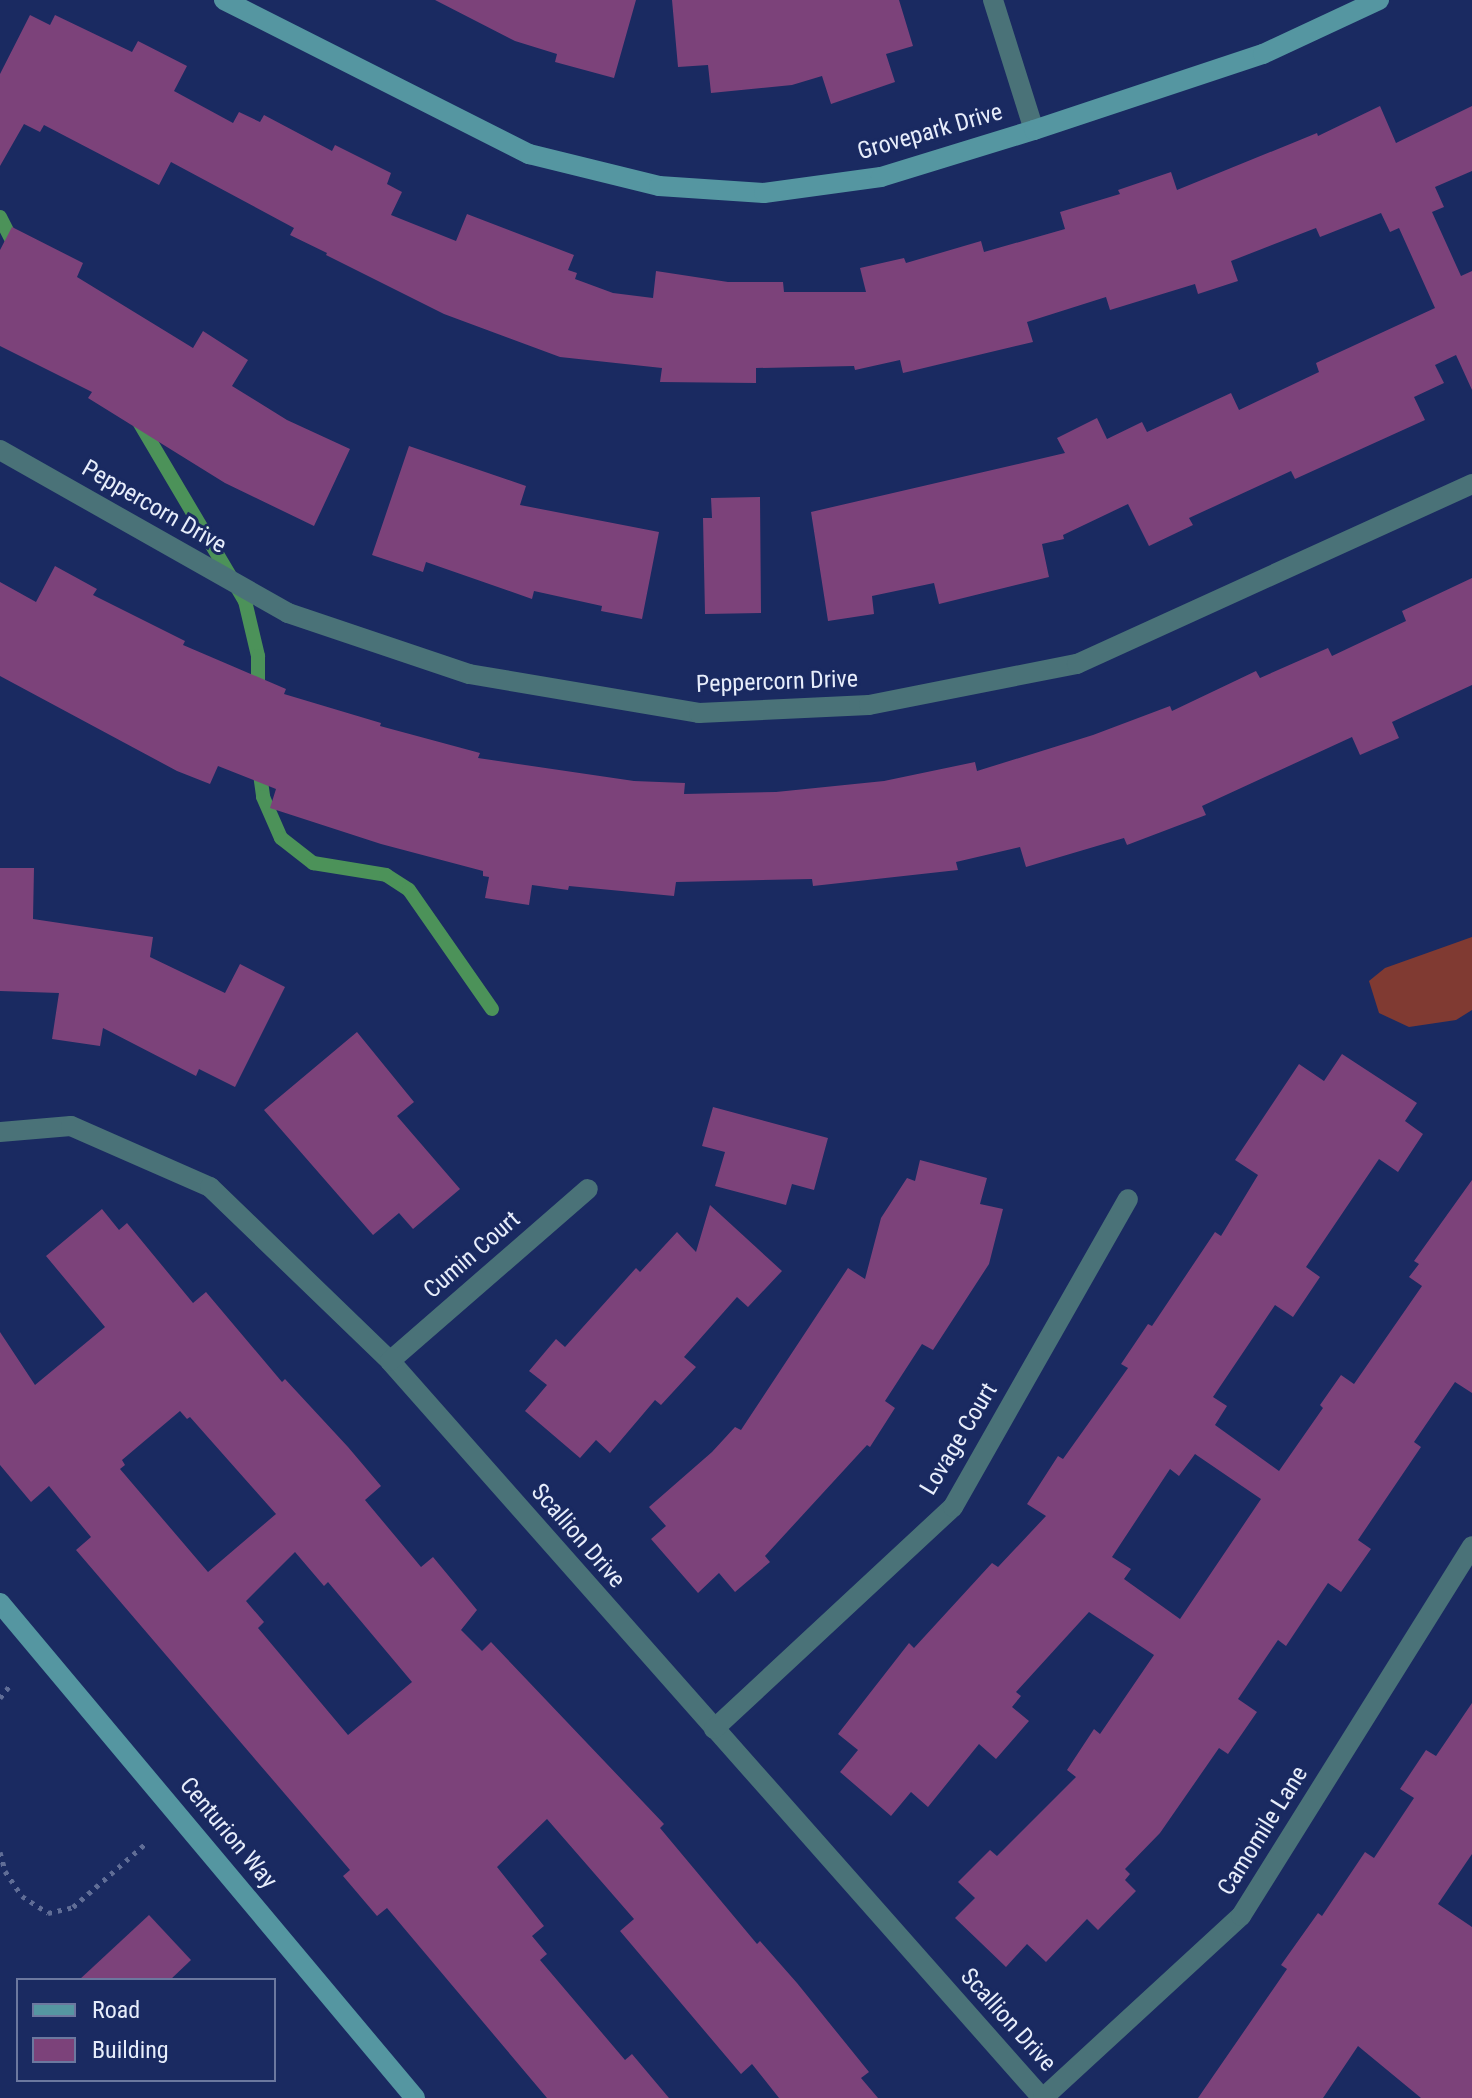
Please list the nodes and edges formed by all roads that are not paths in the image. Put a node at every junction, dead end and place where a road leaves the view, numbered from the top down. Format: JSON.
{"nodes":[{"id":1,"x":224,"y":0,"type":"edge"},
{"id":2,"x":993,"y":0,"type":"edge"},
{"id":3,"x":1379,"y":0,"type":"edge"},
{"id":4,"x":1034,"y":130,"type":"junction"},
{"id":5,"x":0,"y":450,"type":"edge"},
{"id":6,"x":1472,"y":484,"type":"edge"},
{"id":7,"x":0,"y":1132,"type":"edge"},
{"id":8,"x":588,"y":1189,"type":"dead end"},
{"id":9,"x":1128,"y":1199,"type":"dead end"},
{"id":10,"x":390,"y":1361,"type":"junction"},
{"id":11,"x":1472,"y":1546,"type":"edge"},
{"id":12,"x":0,"y":1603,"type":"edge"},
{"id":13,"x":714,"y":1729,"type":"junction"},
{"id":14,"x":415,"y":2098,"type":"edge"},
{"id":15,"x":1043,"y":2098,"type":"edge"}],
"edges":[{"from":1,"to":4,"type":"street","name":"Grovepark Drive"},
{"from":2,"to":4,"type":"street"},
{"from":3,"to":4,"type":"street","name":"Grovepark Drive"},
{"from":5,"to":6,"type":"street","name":"Peppercorn Drive"},
{"from":7,"to":10,"type":"street","name":"Scallion Drive"},
{"from":8,"to":10,"type":"street","name":"Cumin Court"},
{"from":9,"to":13,"type":"street","name":"Lovage Court"},
{"from":10,"to":13,"type":"street","name":"Scallion Drive"},
{"from":11,"to":15,"type":"street","name":"Camomile Lane"},
{"from":12,"to":14,"type":"street","name":"Centurion Way"},
{"from":13,"to":15,"type":"street","name":"Scallion Drive"}]}
